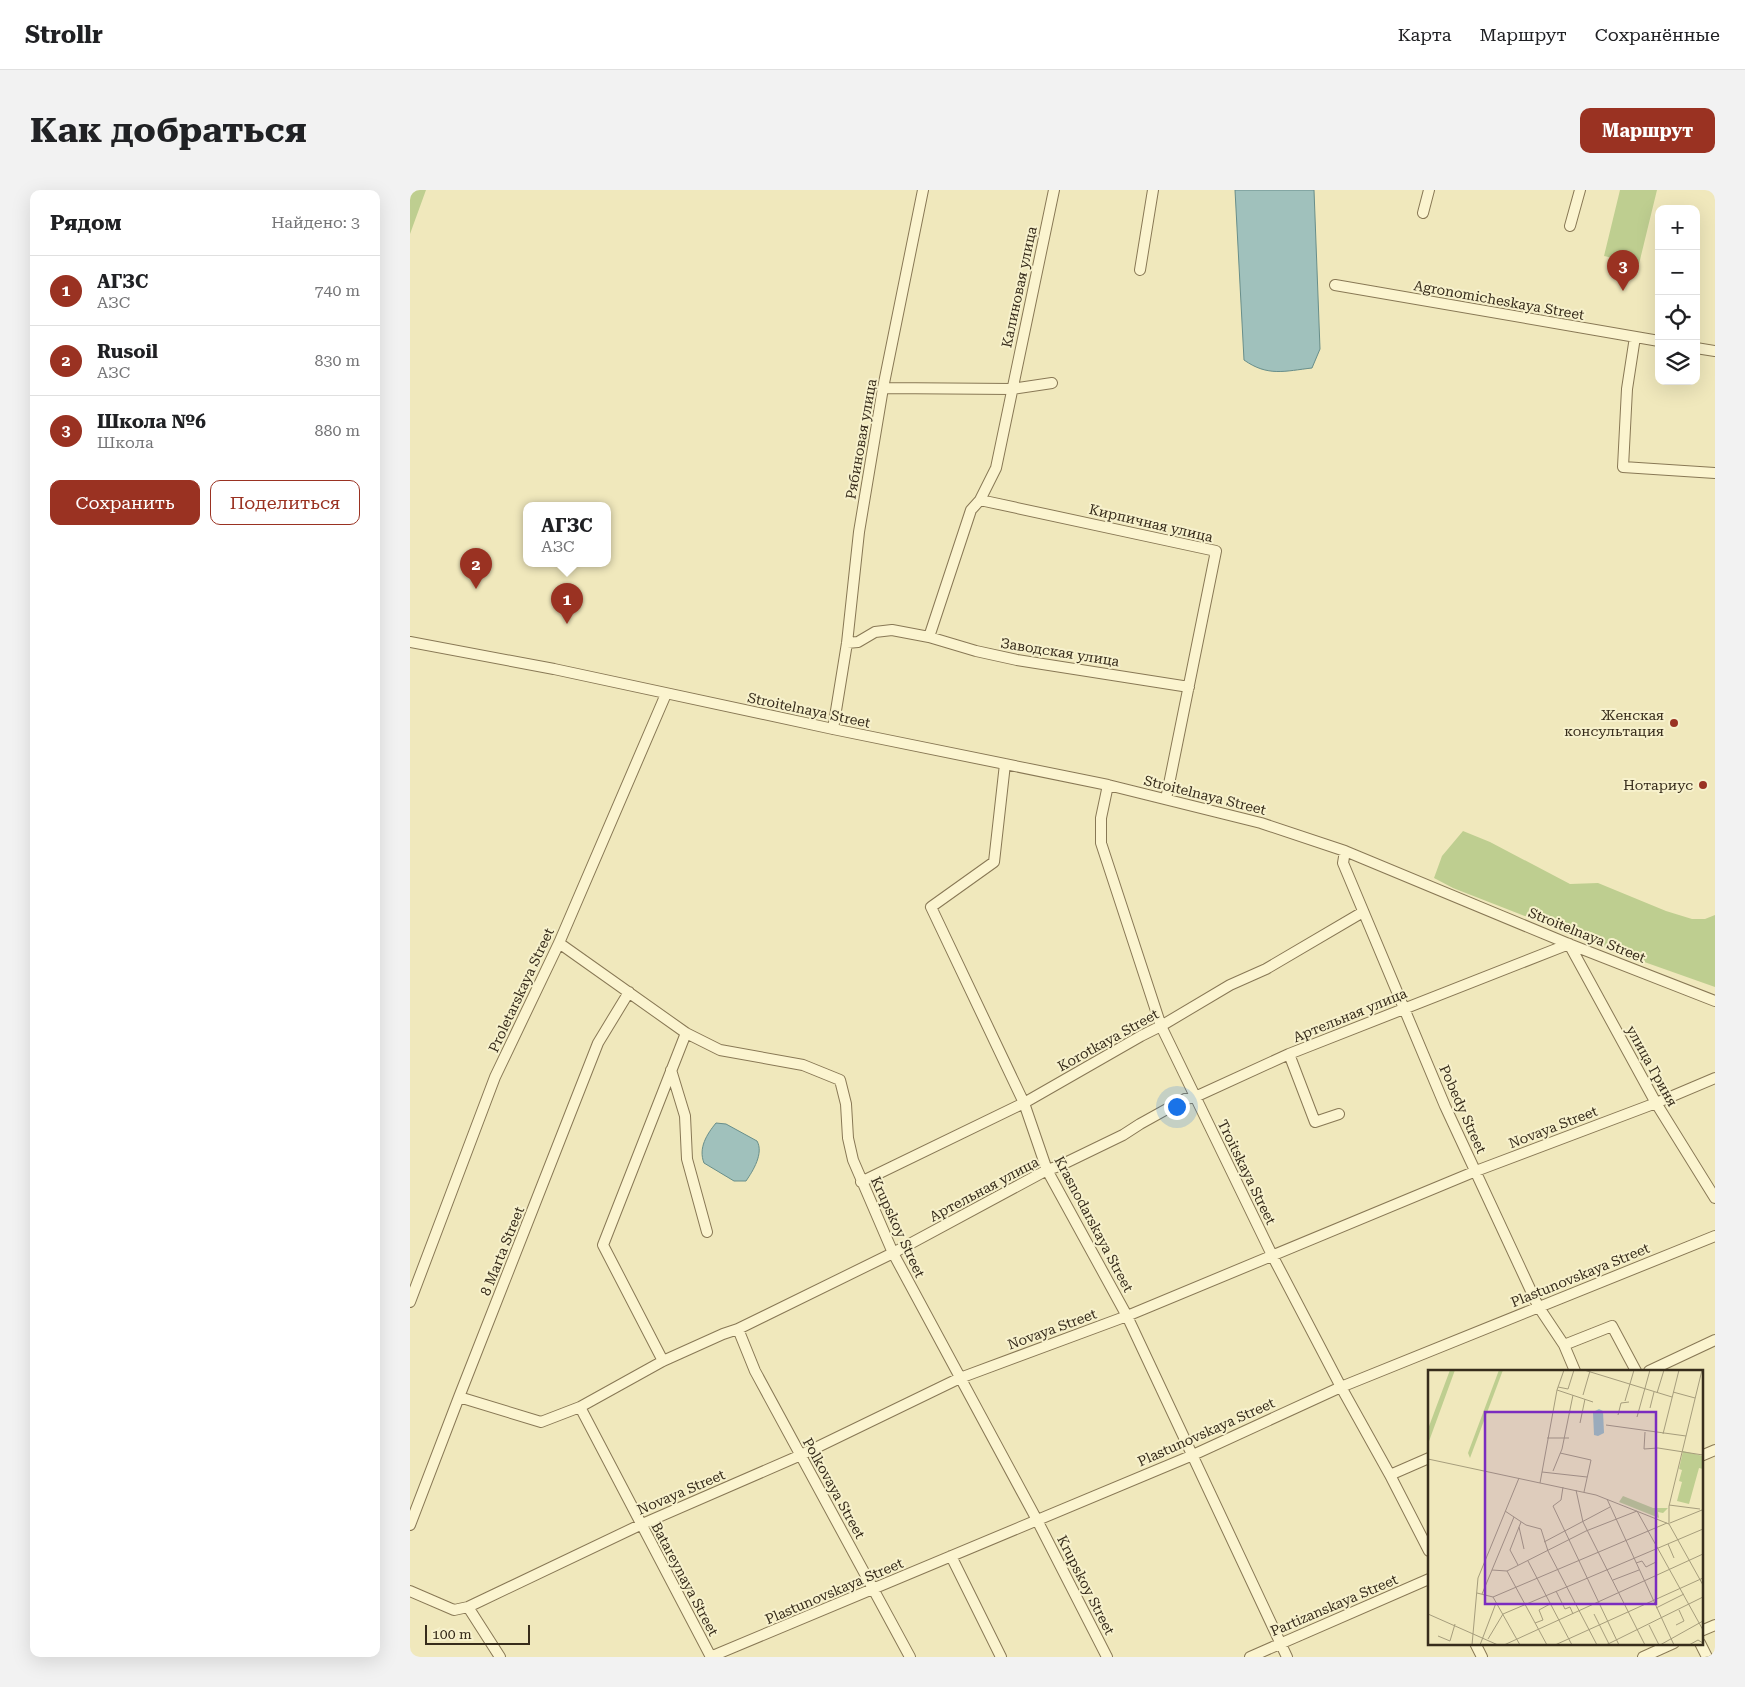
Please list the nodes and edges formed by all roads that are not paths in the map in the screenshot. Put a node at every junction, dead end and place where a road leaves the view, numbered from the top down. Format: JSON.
{"nodes":[{"id":1,"x":923,"y":190,"type":"edge"},
{"id":2,"x":1054,"y":190,"type":"edge"},
{"id":3,"x":1153,"y":190,"type":"edge"},
{"id":4,"x":1429,"y":190,"type":"edge"},
{"id":5,"x":1580,"y":190,"type":"edge"},
{"id":6,"x":1423,"y":213,"type":"dead end"},
{"id":7,"x":1570,"y":226,"type":"dead end"},
{"id":8,"x":1140,"y":270,"type":"dead end"},
{"id":9,"x":1334,"y":284,"type":"dead end"},
{"id":10,"x":1635,"y":337,"type":"junction"},
{"id":11,"x":1655,"y":340,"type":"edge"},
{"id":12,"x":1700,"y":349,"type":"edge"},
{"id":13,"x":1715,"y":351,"type":"edge"},
{"id":14,"x":1052,"y":383,"type":"dead end"},
{"id":15,"x":883,"y":388,"type":"junction"},
{"id":16,"x":1012,"y":389,"type":"junction"},
{"id":17,"x":1715,"y":473,"type":"edge"},
{"id":18,"x":980,"y":500,"type":"junction"},
{"id":19,"x":929,"y":637,"type":"junction"},
{"id":20,"x":410,"y":642,"type":"edge"},
{"id":21,"x":847,"y":643,"type":"junction"},
{"id":22,"x":1189,"y":687,"type":"junction"},
{"id":23,"x":666,"y":694,"type":"junction"},
{"id":24,"x":834,"y":729,"type":"junction"},
{"id":25,"x":1005,"y":764,"type":"junction"},
{"id":26,"x":1108,"y":785,"type":"junction"},
{"id":27,"x":1166,"y":799,"type":"junction"},
{"id":28,"x":1345,"y":851,"type":"junction"},
{"id":29,"x":1363,"y":912,"type":"junction"},
{"id":30,"x":559,"y":943,"type":"junction"},
{"id":31,"x":1569,"y":944,"type":"junction"},
{"id":32,"x":629,"y":992,"type":"junction"},
{"id":33,"x":1715,"y":1001,"type":"edge"},
{"id":34,"x":1405,"y":1008,"type":"junction"},
{"id":35,"x":1161,"y":1026,"type":"junction"},
{"id":36,"x":686,"y":1033,"type":"junction"},
{"id":37,"x":1289,"y":1054,"type":"junction"},
{"id":38,"x":671,"y":1070,"type":"junction"},
{"id":39,"x":1715,"y":1078,"type":"edge"},
{"id":40,"x":1194,"y":1097,"type":"junction"},
{"id":41,"x":1024,"y":1103,"type":"junction"},
{"id":42,"x":1656,"y":1103,"type":"junction"},
{"id":43,"x":1339,"y":1114,"type":"dead end"},
{"id":44,"x":1047,"y":1170,"type":"junction"},
{"id":45,"x":1476,"y":1171,"type":"junction"},
{"id":46,"x":861,"y":1182,"type":"junction"},
{"id":47,"x":1715,"y":1198,"type":"edge"},
{"id":48,"x":707,"y":1232,"type":"dead end"},
{"id":49,"x":1715,"y":1236,"type":"edge"},
{"id":50,"x":893,"y":1253,"type":"junction"},
{"id":51,"x":1272,"y":1255,"type":"junction"},
{"id":52,"x":410,"y":1302,"type":"edge"},
{"id":53,"x":1538,"y":1306,"type":"junction"},
{"id":54,"x":1127,"y":1316,"type":"junction"},
{"id":55,"x":738,"y":1330,"type":"junction"},
{"id":56,"x":1715,"y":1340,"type":"edge"},
{"id":57,"x":1564,"y":1345,"type":"junction"},
{"id":58,"x":663,"y":1361,"type":"junction"},
{"id":59,"x":1576,"y":1370,"type":"edge"},
{"id":60,"x":1635,"y":1370,"type":"edge"},
{"id":61,"x":1651,"y":1370,"type":"edge"},
{"id":62,"x":960,"y":1378,"type":"junction"},
{"id":63,"x":1341,"y":1386,"type":"junction"},
{"id":64,"x":459,"y":1397,"type":"junction"},
{"id":65,"x":580,"y":1408,"type":"junction"},
{"id":66,"x":1715,"y":1450,"type":"edge"},
{"id":67,"x":801,"y":1455,"type":"junction"},
{"id":68,"x":1193,"y":1455,"type":"junction"},
{"id":69,"x":1702,"y":1456,"type":"edge"},
{"id":70,"x":1428,"y":1458,"type":"edge"},
{"id":71,"x":1390,"y":1475,"type":"junction"},
{"id":72,"x":1037,"y":1520,"type":"junction"},
{"id":73,"x":410,"y":1525,"type":"edge"},
{"id":74,"x":640,"y":1525,"type":"junction"},
{"id":75,"x":1428,"y":1549,"type":"edge"},
{"id":76,"x":951,"y":1556,"type":"junction"},
{"id":77,"x":1428,"y":1579,"type":"edge"},
{"id":78,"x":874,"y":1589,"type":"junction"},
{"id":79,"x":410,"y":1591,"type":"edge"},
{"id":80,"x":468,"y":1607,"type":"junction"},
{"id":81,"x":1715,"y":1625,"type":"edge"},
{"id":82,"x":1702,"y":1631,"type":"edge"},
{"id":83,"x":1280,"y":1643,"type":"junction"},
{"id":84,"x":1476,"y":1644,"type":"edge"},
{"id":85,"x":1672,"y":1644,"type":"edge"},
{"id":86,"x":1700,"y":1644,"type":"edge"},
{"id":87,"x":492,"y":1646,"type":"junction"},
{"id":88,"x":908,"y":1656,"type":"edge"},
{"id":89,"x":488,"y":1657,"type":"edge"},
{"id":90,"x":500,"y":1657,"type":"edge"},
{"id":91,"x":710,"y":1657,"type":"edge"},
{"id":92,"x":1001,"y":1657,"type":"edge"},
{"id":93,"x":1107,"y":1657,"type":"edge"},
{"id":94,"x":1250,"y":1657,"type":"edge"},
{"id":95,"x":1287,"y":1657,"type":"edge"},
{"id":96,"x":1482,"y":1657,"type":"edge"},
{"id":97,"x":1643,"y":1657,"type":"edge"},
{"id":98,"x":1707,"y":1657,"type":"edge"}],
"edges":[{"from":1,"to":15,"type":"street","name":"Рябиновая улица"},
{"from":2,"to":16,"type":"street","name":"Калиновая улица"},
{"from":3,"to":8,"type":"street"},
{"from":4,"to":6,"type":"street"},
{"from":5,"to":7,"type":"street"},
{"from":9,"to":10,"type":"street","name":"Agronomicheskaya Street"},
{"from":10,"to":11,"type":"street","name":"Agronomicheskaya Street"},
{"from":10,"to":17,"type":"street"},
{"from":12,"to":13,"type":"street"},
{"from":14,"to":16,"type":"street"},
{"from":15,"to":16,"type":"street"},
{"from":15,"to":21,"type":"street","name":"Рябиновая улица"},
{"from":16,"to":18,"type":"street","name":"Калиновая улица"},
{"from":18,"to":19,"type":"street","name":"Калиновая улица"},
{"from":18,"to":22,"type":"street","name":"Кирпичная улица"},
{"from":19,"to":21,"type":"street","name":"Заводская улица"},
{"from":19,"to":22,"type":"street","name":"Заводская улица"},
{"from":20,"to":23,"type":"street","name":"Stroitelnaya Street"},
{"from":21,"to":24,"type":"street","name":"Рябиновая улица"},
{"from":22,"to":27,"type":"street","name":"Кирпичная улица"},
{"from":23,"to":24,"type":"street","name":"Stroitelnaya Street"},
{"from":23,"to":30,"type":"street","name":"Proletarskaya Street"},
{"from":24,"to":25,"type":"street","name":"Stroitelnaya Street"},
{"from":25,"to":26,"type":"street","name":"Stroitelnaya Street"},
{"from":25,"to":41,"type":"street","name":"Krasnodarskaya Street"},
{"from":26,"to":27,"type":"street","name":"Stroitelnaya Street"},
{"from":26,"to":35,"type":"street","name":"Troitskaya Street"},
{"from":27,"to":28,"type":"street","name":"Stroitelnaya Street"},
{"from":28,"to":29,"type":"street","name":"Pobedy Street"},
{"from":28,"to":31,"type":"street","name":"Stroitelnaya Street"},
{"from":29,"to":34,"type":"street","name":"Pobedy Street"},
{"from":29,"to":35,"type":"street","name":"Korotkaya Street"},
{"from":30,"to":32,"type":"street","name":"Krupskoy Street"},
{"from":30,"to":52,"type":"street","name":"Proletarskaya Street"},
{"from":31,"to":33,"type":"street","name":"Stroitelnaya Street"},
{"from":31,"to":34,"type":"street","name":"Артельная улица"},
{"from":31,"to":42,"type":"street","name":"улица Гриня"},
{"from":32,"to":36,"type":"street","name":"Krupskoy Street"},
{"from":32,"to":64,"type":"street","name":"8 Marta Street"},
{"from":34,"to":37,"type":"street","name":"Артельная улица"},
{"from":34,"to":45,"type":"street","name":"Pobedy Street"},
{"from":35,"to":40,"type":"street","name":"Troitskaya Street"},
{"from":35,"to":41,"type":"street","name":"Korotkaya Street"},
{"from":36,"to":38,"type":"street"},
{"from":36,"to":46,"type":"street","name":"Krupskoy Street"},
{"from":37,"to":40,"type":"street","name":"Артельная улица"},
{"from":37,"to":43,"type":"street"},
{"from":38,"to":48,"type":"street"},
{"from":38,"to":58,"type":"street"},
{"from":39,"to":42,"type":"street","name":"Novaya Street"},
{"from":40,"to":44,"type":"street","name":"Артельная улица"},
{"from":40,"to":51,"type":"street","name":"Troitskaya Street"},
{"from":41,"to":44,"type":"street","name":"Krasnodarskaya Street"},
{"from":41,"to":46,"type":"street","name":"Korotkaya Street"},
{"from":42,"to":45,"type":"street","name":"Novaya Street"},
{"from":42,"to":47,"type":"street","name":"улица Гриня"},
{"from":44,"to":50,"type":"street","name":"Артельная улица"},
{"from":44,"to":54,"type":"street","name":"Krasnodarskaya Street"},
{"from":45,"to":51,"type":"street","name":"Novaya Street"},
{"from":45,"to":53,"type":"street","name":"Pobedy Street"},
{"from":46,"to":50,"type":"street","name":"Krupskoy Street"},
{"from":49,"to":53,"type":"street","name":"Plastunovskaya Street"},
{"from":50,"to":55,"type":"street","name":"Артельная улица"},
{"from":50,"to":62,"type":"street","name":"Krupskoy Street"},
{"from":51,"to":54,"type":"street","name":"Novaya Street"},
{"from":51,"to":63,"type":"street","name":"Troitskaya Street"},
{"from":53,"to":57,"type":"street","name":"Pobedy Street"},
{"from":53,"to":63,"type":"street","name":"Plastunovskaya Street"},
{"from":54,"to":62,"type":"street","name":"Novaya Street"},
{"from":54,"to":68,"type":"street","name":"Krasnodarskaya Street"},
{"from":55,"to":58,"type":"street","name":"Артельная улица"},
{"from":55,"to":67,"type":"street","name":"Polkovaya Street"},
{"from":56,"to":61,"type":"street"},
{"from":57,"to":59,"type":"street","name":"Pobedy Street"},
{"from":57,"to":60,"type":"street"},
{"from":58,"to":65,"type":"street","name":"Артельная улица"},
{"from":62,"to":67,"type":"street","name":"Novaya Street"},
{"from":62,"to":72,"type":"street","name":"Krupskoy Street"},
{"from":63,"to":68,"type":"street","name":"Plastunovskaya Street"},
{"from":63,"to":71,"type":"street","name":"Troitskaya Street"},
{"from":64,"to":65,"type":"street","name":"Артельная улица"},
{"from":64,"to":73,"type":"street","name":"8 Marta Street"},
{"from":65,"to":74,"type":"street","name":"Batareynaya Street"},
{"from":66,"to":69,"type":"street"},
{"from":67,"to":74,"type":"street","name":"Novaya Street"},
{"from":67,"to":78,"type":"street","name":"Polkovaya Street"},
{"from":68,"to":72,"type":"street","name":"Plastunovskaya Street"},
{"from":68,"to":83,"type":"street","name":"Krasnodarskaya Street"},
{"from":70,"to":71,"type":"street"},
{"from":71,"to":75,"type":"street","name":"Troitskaya Street"},
{"from":72,"to":76,"type":"street","name":"Plastunovskaya Street"},
{"from":72,"to":93,"type":"street","name":"Krupskoy Street"},
{"from":74,"to":80,"type":"street","name":"Novaya Street"},
{"from":74,"to":91,"type":"street","name":"Batareynaya Street"},
{"from":76,"to":78,"type":"street","name":"Plastunovskaya Street"},
{"from":76,"to":92,"type":"street"},
{"from":77,"to":83,"type":"street","name":"Partizanskaya Street"},
{"from":78,"to":88,"type":"street","name":"Polkovaya Street"},
{"from":78,"to":91,"type":"street","name":"Plastunovskaya Street"},
{"from":79,"to":80,"type":"street","name":"Novaya Street"},
{"from":80,"to":87,"type":"street"},
{"from":81,"to":82,"type":"street"},
{"from":83,"to":94,"type":"street","name":"Partizanskaya Street"},
{"from":83,"to":95,"type":"street","name":"Krasnodarskaya Street"},
{"from":84,"to":96,"type":"street"},
{"from":85,"to":97,"type":"street"},
{"from":86,"to":98,"type":"street"},
{"from":87,"to":89,"type":"street"},
{"from":87,"to":90,"type":"street"}]}
